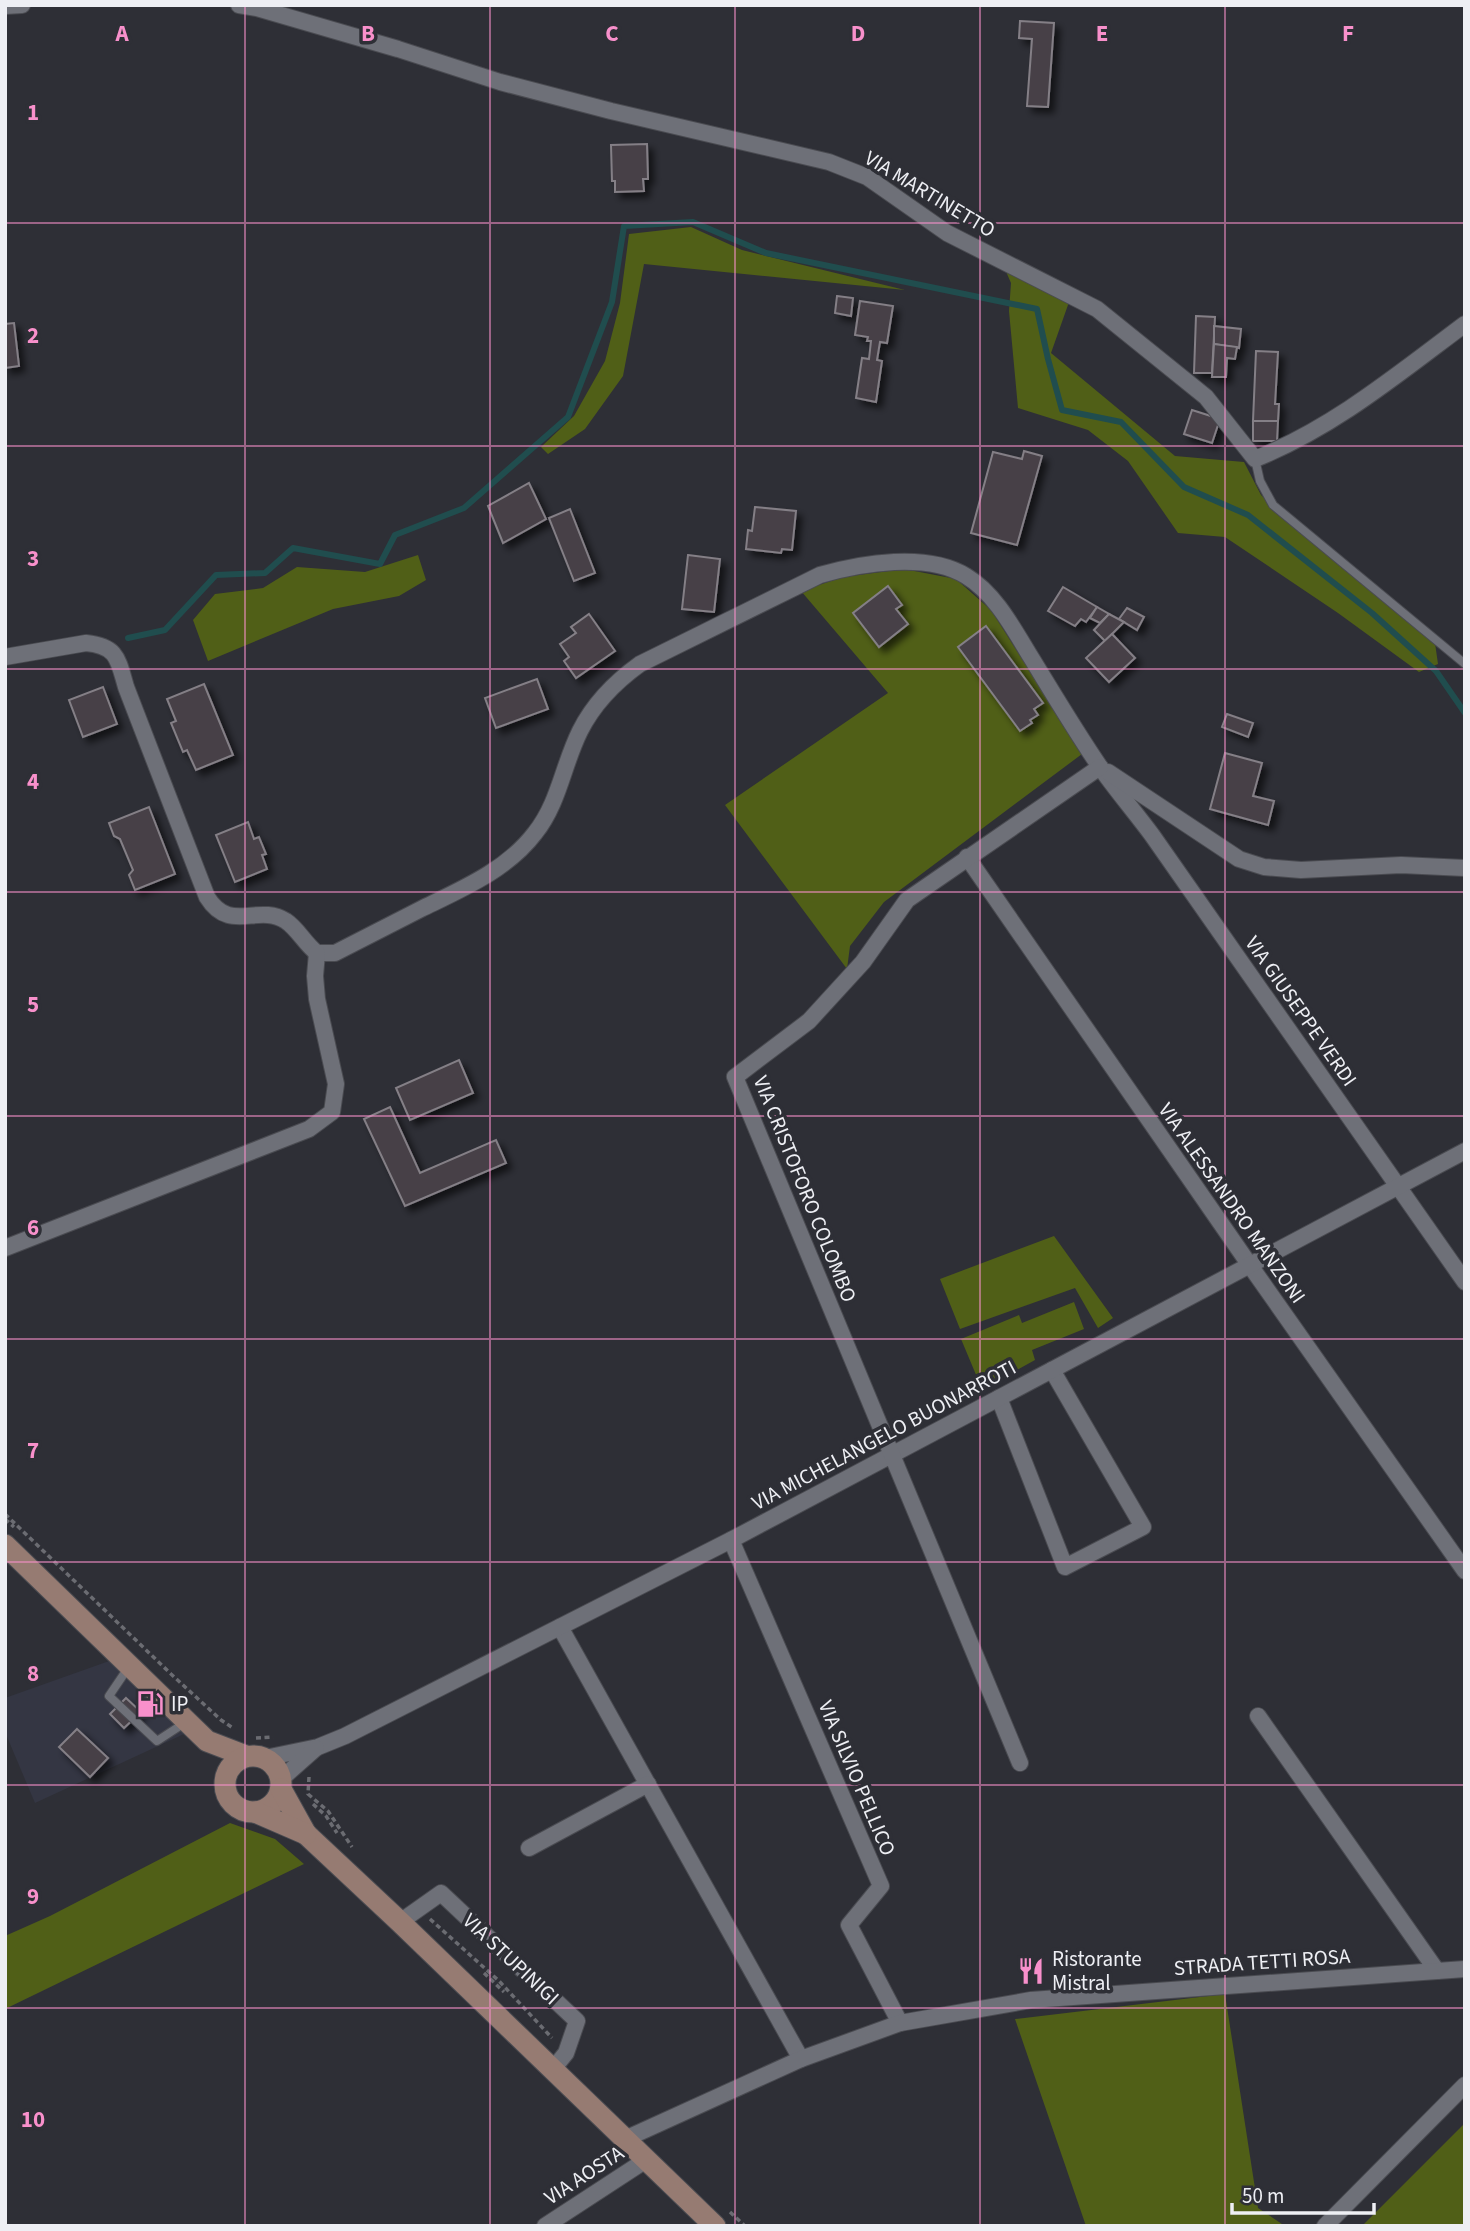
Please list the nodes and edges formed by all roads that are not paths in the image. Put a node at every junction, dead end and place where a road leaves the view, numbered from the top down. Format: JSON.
{"nodes":[{"id":1,"x":22,"y":5,"type":"edge"},
{"id":2,"x":239,"y":5,"type":"edge"},
{"id":3,"x":5,"y":6,"type":"edge"},
{"id":4,"x":1465,"y":324,"type":"edge"},
{"id":5,"x":1255,"y":459,"type":"junction"},
{"id":6,"x":5,"y":657,"type":"edge"},
{"id":7,"x":1465,"y":664,"type":"edge"},
{"id":8,"x":1100,"y":767,"type":"junction"},
{"id":9,"x":967,"y":857,"type":"junction"},
{"id":10,"x":1465,"y":868,"type":"edge"},
{"id":11,"x":317,"y":953,"type":"junction"},
{"id":12,"x":1465,"y":1152,"type":"edge"},
{"id":13,"x":1398,"y":1186,"type":"junction"},
{"id":14,"x":5,"y":1248,"type":"edge"},
{"id":15,"x":1249,"y":1264,"type":"junction"},
{"id":16,"x":1465,"y":1282,"type":"edge"},
{"id":17,"x":1052,"y":1370,"type":"junction"},
{"id":18,"x":999,"y":1398,"type":"junction"},
{"id":19,"x":892,"y":1456,"type":"junction"},
{"id":20,"x":731,"y":1540,"type":"junction"},
{"id":21,"x":5,"y":1545,"type":"edge"},
{"id":22,"x":1465,"y":1571,"type":"edge"},
{"id":23,"x":561,"y":1627,"type":"junction"},
{"id":24,"x":130,"y":1666,"type":"junction"},
{"id":25,"x":1258,"y":1716,"type":"dead end"},
{"id":26,"x":188,"y":1721,"type":"junction"},
{"id":27,"x":207,"y":1741,"type":"junction"},
{"id":28,"x":254,"y":1750,"type":"junction"},
{"id":29,"x":313,"y":1751,"type":"junction"},
{"id":30,"x":1020,"y":1763,"type":"dead end"},
{"id":31,"x":224,"y":1783,"type":"junction"},
{"id":32,"x":281,"y":1784,"type":"junction"},
{"id":33,"x":648,"y":1784,"type":"junction"},
{"id":34,"x":254,"y":1812,"type":"junction"},
{"id":35,"x":306,"y":1834,"type":"junction"},
{"id":36,"x":528,"y":1848,"type":"dead end"},
{"id":37,"x":400,"y":1922,"type":"junction"},
{"id":38,"x":1465,"y":1969,"type":"edge"},
{"id":39,"x":1437,"y":1971,"type":"junction"},
{"id":40,"x":900,"y":2022,"type":"junction"},
{"id":41,"x":801,"y":2059,"type":"junction"},
{"id":42,"x":560,"y":2061,"type":"junction"},
{"id":43,"x":1465,"y":2085,"type":"edge"},
{"id":44,"x":625,"y":2139,"type":"junction"},
{"id":45,"x":646,"y":2160,"type":"junction"},
{"id":46,"x":545,"y":2226,"type":"edge"},
{"id":47,"x":715,"y":2226,"type":"edge"},
{"id":48,"x":1325,"y":2226,"type":"edge"}],
"edges":[{"from":1,"to":3,"type":"street"},
{"from":2,"to":5,"type":"street","name":"VIA MARTINETTO"},
{"from":4,"to":5,"type":"street"},
{"from":5,"to":7,"type":"lane"},
{"from":6,"to":11,"type":"street"},
{"from":8,"to":9,"type":"street","name":"VIA CRISTOFORO COLOMBO"},
{"from":8,"to":10,"type":"street"},
{"from":8,"to":11,"type":"street"},
{"from":8,"to":13,"type":"street","name":"VIA GIUSEPPE VERDI"},
{"from":9,"to":15,"type":"street","name":"VIA ALESSANDRO MANZONI"},
{"from":9,"to":19,"type":"street","name":"VIA CRISTOFORO COLOMBO"},
{"from":11,"to":14,"type":"street"},
{"from":12,"to":13,"type":"street","name":"VIA MICHELANGELO BUONARROTI"},
{"from":13,"to":15,"type":"street","name":"VIA MICHELANGELO BUONARROTI"},
{"from":13,"to":16,"type":"street","name":"VIA GIUSEPPE VERDI"},
{"from":15,"to":17,"type":"street","name":"VIA MICHELANGELO BUONARROTI"},
{"from":15,"to":22,"type":"street","name":"VIA ALESSANDRO MANZONI"},
{"from":17,"to":18,"type":"street","name":"VIA MICHELANGELO BUONARROTI"},
{"from":17,"to":18,"type":"street"},
{"from":18,"to":19,"type":"street","name":"VIA MICHELANGELO BUONARROTI"},
{"from":19,"to":20,"type":"street","name":"VIA MICHELANGELO BUONARROTI"},
{"from":19,"to":30,"type":"street","name":"VIA CRISTOFORO COLOMBO"},
{"from":20,"to":23,"type":"street","name":"VIA MICHELANGELO BUONARROTI"},
{"from":20,"to":40,"type":"street","name":"VIA SILVIO PELLICO"},
{"from":21,"to":24,"type":"street"},
{"from":23,"to":29,"type":"street","name":"VIA MICHELANGELO BUONARROTI"},
{"from":23,"to":33,"type":"street"},
{"from":24,"to":26,"type":"street"},
{"from":24,"to":26,"type":"lane"},
{"from":25,"to":39,"type":"street"},
{"from":26,"to":27,"type":"street"},
{"from":27,"to":28,"type":"street"},
{"from":27,"to":31,"type":"street"},
{"from":28,"to":29,"type":"street","name":"VIA MICHELANGELO BUONARROTI"},
{"from":28,"to":31,"type":"street"},
{"from":28,"to":32,"type":"street"},
{"from":29,"to":32,"type":"street","name":"VIA MICHELANGELO BUONARROTI"},
{"from":31,"to":34,"type":"street"},
{"from":32,"to":34,"type":"street"},
{"from":32,"to":35,"type":"street"},
{"from":33,"to":36,"type":"street"},
{"from":33,"to":41,"type":"street"},
{"from":34,"to":35,"type":"street"},
{"from":35,"to":37,"type":"street"},
{"from":37,"to":42,"type":"street"},
{"from":37,"to":42,"type":"street","name":"VIA STUPINIGI"},
{"from":38,"to":39,"type":"street","name":"STRADA TETTI ROSA"},
{"from":39,"to":40,"type":"street","name":"STRADA TETTI ROSA"},
{"from":40,"to":41,"type":"street","name":"STRADA TETTI ROSA"},
{"from":41,"to":44,"type":"street","name":"STRADA TETTI ROSA"},
{"from":42,"to":44,"type":"street"},
{"from":43,"to":48,"type":"street"},
{"from":44,"to":45,"type":"street"},
{"from":45,"to":46,"type":"street","name":"VIA AOSTA"},
{"from":45,"to":47,"type":"street"}]}
